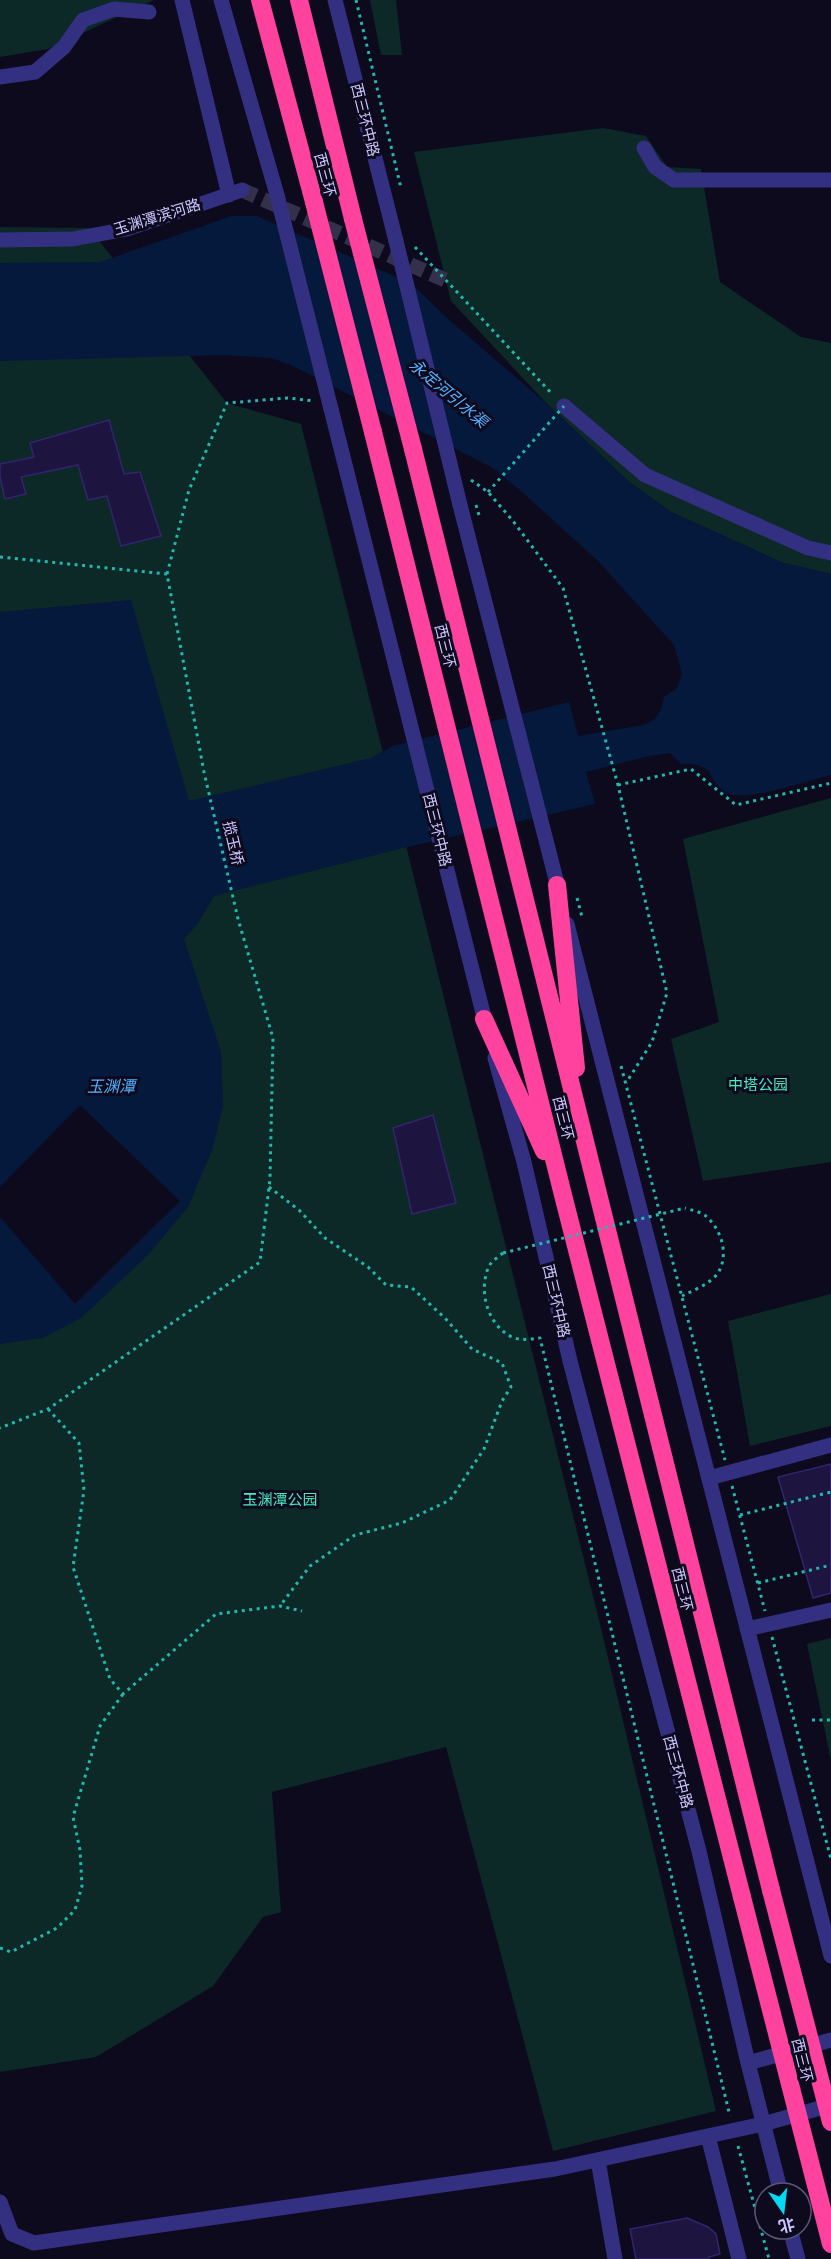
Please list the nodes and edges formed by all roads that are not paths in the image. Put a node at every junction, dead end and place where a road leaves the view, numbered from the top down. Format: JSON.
{"nodes":[{"id":1,"x":221,"y":0,"type":"edge"},
{"id":2,"x":261,"y":0,"type":"edge"},
{"id":3,"x":299,"y":0,"type":"edge"},
{"id":4,"x":335,"y":0,"type":"edge"},
{"id":5,"x":185,"y":1,"type":"edge"},
{"id":6,"x":149,"y":12,"type":"dead end"},
{"id":7,"x":0,"y":76,"type":"edge"},
{"id":8,"x":644,"y":148,"type":"dead end"},
{"id":9,"x":831,"y":180,"type":"edge"},
{"id":10,"x":0,"y":240,"type":"edge"},
{"id":11,"x":564,"y":406,"type":"road end"},
{"id":12,"x":831,"y":553,"type":"edge"},
{"id":13,"x":557,"y":885,"type":"junction"},
{"id":14,"x":484,"y":1019,"type":"junction"},
{"id":15,"x":582,"y":1133,"type":"junction"},
{"id":16,"x":563,"y":1195,"type":"junction"},
{"id":17,"x":831,"y":1445,"type":"edge"},
{"id":18,"x":709,"y":1478,"type":"junction"},
{"id":19,"x":831,"y":1610,"type":"edge"},
{"id":20,"x":747,"y":1629,"type":"junction"},
{"id":21,"x":831,"y":1956,"type":"edge"},
{"id":22,"x":831,"y":2040,"type":"edge"},
{"id":23,"x":748,"y":2063,"type":"junction"},
{"id":24,"x":831,"y":2105,"type":"edge"},
{"id":25,"x":831,"y":2122,"type":"edge"},
{"id":26,"x":763,"y":2124,"type":"junction"},
{"id":27,"x":708,"y":2136,"type":"junction"},
{"id":28,"x":598,"y":2160,"type":"junction"},
{"id":29,"x":778,"y":2181,"type":"edge"},
{"id":30,"x":0,"y":2202,"type":"edge"},
{"id":31,"x":793,"y":2241,"type":"edge"},
{"id":32,"x":831,"y":2244,"type":"edge"},
{"id":33,"x":615,"y":2259,"type":"edge"},
{"id":34,"x":739,"y":2259,"type":"edge"},
{"id":35,"x":798,"y":2259,"type":"edge"}],
"edges":[{"from":1,"to":14,"type":"street","name":"西三环中路","bridge":true},
{"from":2,"to":16,"type":"highway","name":"西三环","bridge":true},
{"from":3,"to":15,"type":"highway","name":"西三环","bridge":true},
{"from":4,"to":13,"type":"street","name":"西三环中路","bridge":true},
{"from":5,"to":10,"type":"street","name":"玉渊潭滨河路"},
{"from":6,"to":7,"type":"street"},
{"from":8,"to":9,"type":"street"},
{"from":11,"to":12,"type":"street"},
{"from":13,"to":15,"type":"highway"},
{"from":13,"to":18,"type":"street"},
{"from":14,"to":16,"type":"highway"},
{"from":14,"to":23,"type":"street","name":"西三环中路"},
{"from":15,"to":25,"type":"highway","name":"西三环","bridge":true},
{"from":16,"to":32,"type":"highway","name":"西三环","bridge":true},
{"from":17,"to":18,"type":"street"},
{"from":18,"to":20,"type":"street"},
{"from":19,"to":20,"type":"street"},
{"from":20,"to":21,"type":"street"},
{"from":22,"to":23,"type":"street"},
{"from":23,"to":26,"type":"street","name":"西三环中路"},
{"from":24,"to":26,"type":"street"},
{"from":26,"to":27,"type":"street"},
{"from":26,"to":29,"type":"street","name":"西三环中路"},
{"from":27,"to":28,"type":"street"},
{"from":27,"to":34,"type":"street"},
{"from":28,"to":30,"type":"street"},
{"from":28,"to":33,"type":"street"},
{"from":31,"to":35,"type":"street"}]}
